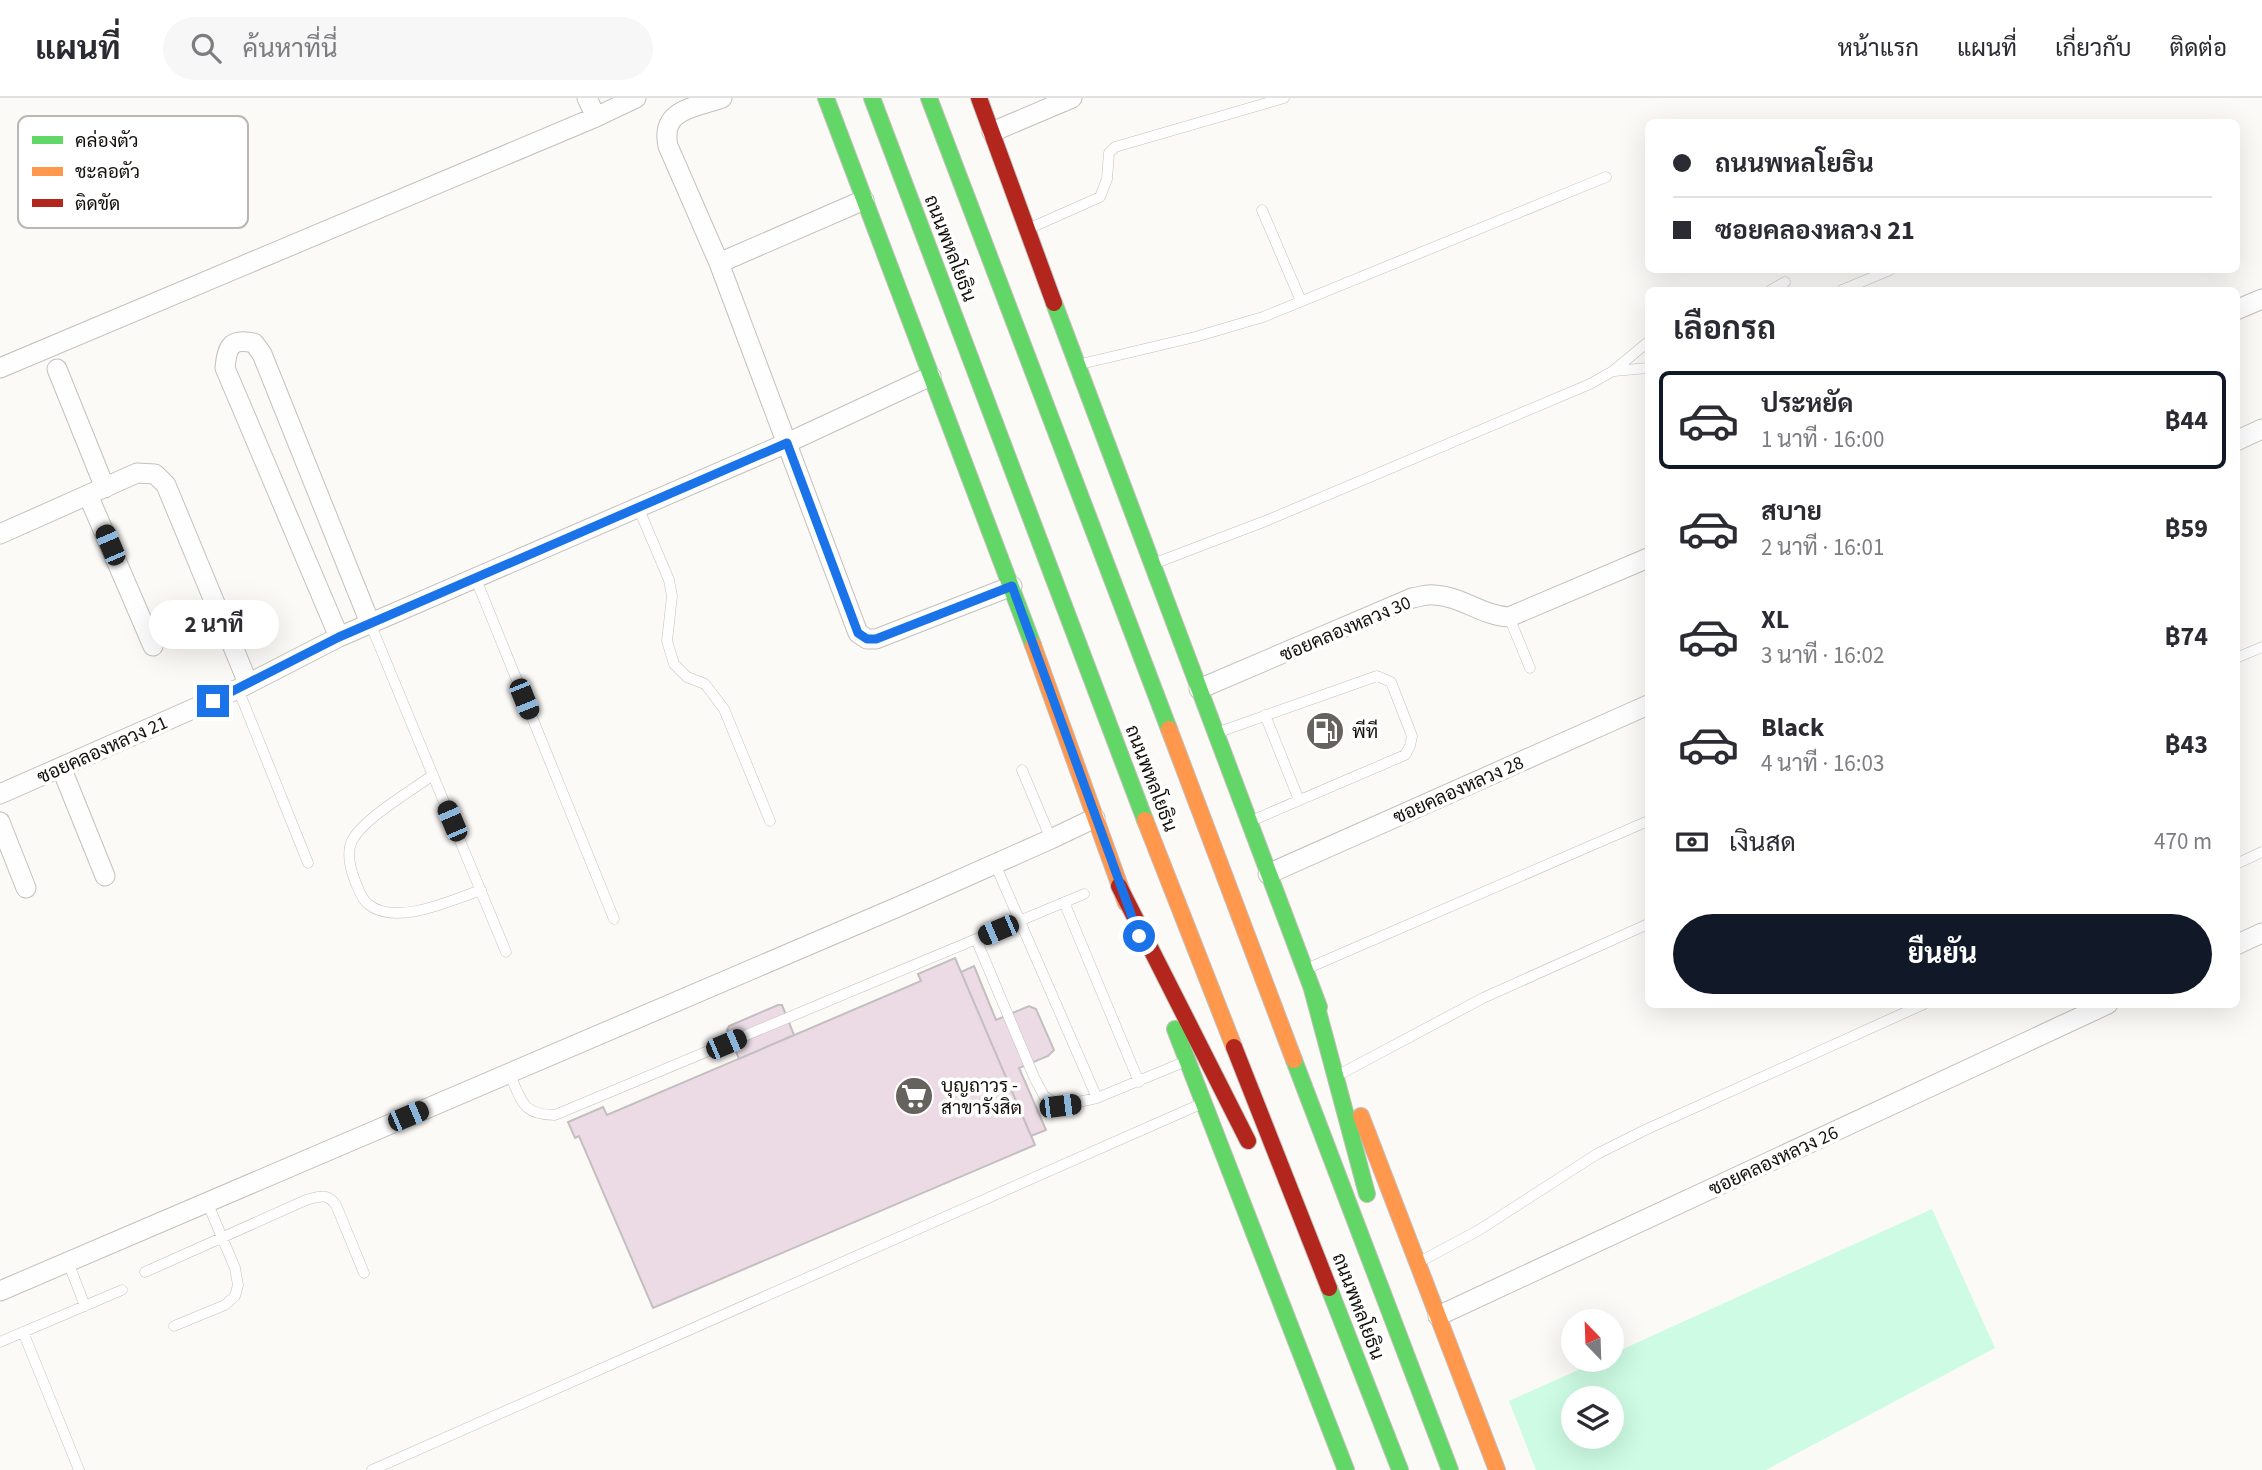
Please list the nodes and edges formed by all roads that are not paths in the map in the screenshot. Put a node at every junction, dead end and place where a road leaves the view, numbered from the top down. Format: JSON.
{"nodes":[{"id":1,"x":587,"y":98,"type":"edge"},
{"id":2,"x":636,"y":98,"type":"edge"},
{"id":3,"x":722,"y":98,"type":"edge"},
{"id":4,"x":826,"y":98,"type":"edge"},
{"id":5,"x":872,"y":98,"type":"edge"},
{"id":6,"x":929,"y":98,"type":"edge"},
{"id":7,"x":979,"y":98,"type":"edge"},
{"id":8,"x":1072,"y":98,"type":"edge"},
{"id":9,"x":1284,"y":98,"type":"edge"},
{"id":10,"x":596,"y":117,"type":"junction"},
{"id":11,"x":992,"y":132,"type":"junction"},
{"id":12,"x":1606,"y":177,"type":"dead end"},
{"id":13,"x":864,"y":200,"type":"junction"},
{"id":14,"x":1262,"y":210,"type":"dead end"},
{"id":15,"x":1027,"y":229,"type":"junction"},
{"id":16,"x":719,"y":263,"type":"junction"},
{"id":17,"x":1883,"y":273,"type":"edge"},
{"id":18,"x":1785,"y":282,"type":"dead end"},
{"id":19,"x":1776,"y":287,"type":"edge"},
{"id":20,"x":1849,"y":287,"type":"edge"},
{"id":21,"x":2262,"y":299,"type":"edge"},
{"id":22,"x":1301,"y":301,"type":"junction"},
{"id":23,"x":2240,"y":308,"type":"edge"},
{"id":24,"x":1645,"y":345,"type":"edge"},
{"id":25,"x":1077,"y":365,"type":"junction"},
{"id":26,"x":0,"y":368,"type":"edge"},
{"id":27,"x":1645,"y":368,"type":"edge"},
{"id":28,"x":57,"y":369,"type":"dead end"},
{"id":29,"x":1614,"y":371,"type":"junction"},
{"id":30,"x":931,"y":376,"type":"junction"},
{"id":31,"x":2262,"y":429,"type":"edge"},
{"id":32,"x":2240,"y":439,"type":"edge"},
{"id":33,"x":787,"y":443,"type":"junction"},
{"id":34,"x":96,"y":491,"type":"junction"},
{"id":35,"x":638,"y":507,"type":"junction"},
{"id":36,"x":0,"y":534,"type":"edge"},
{"id":37,"x":1645,"y":559,"type":"edge"},
{"id":38,"x":1152,"y":564,"type":"junction"},
{"id":39,"x":475,"y":577,"type":"junction"},
{"id":40,"x":1012,"y":586,"type":"junction"},
{"id":41,"x":1510,"y":617,"type":"junction"},
{"id":42,"x":370,"y":623,"type":"junction"},
{"id":43,"x":339,"y":637,"type":"junction"},
{"id":44,"x":153,"y":646,"type":"dead end"},
{"id":45,"x":2262,"y":647,"type":"edge"},
{"id":46,"x":2240,"y":656,"type":"edge"},
{"id":47,"x":1530,"y":668,"type":"dead end"},
{"id":48,"x":243,"y":686,"type":"junction"},
{"id":49,"x":1199,"y":690,"type":"junction"},
{"id":50,"x":1645,"y":706,"type":"edge"},
{"id":51,"x":1265,"y":715,"type":"junction"},
{"id":52,"x":1215,"y":733,"type":"junction"},
{"id":53,"x":61,"y":767,"type":"junction"},
{"id":54,"x":1022,"y":770,"type":"dead end"},
{"id":55,"x":433,"y":775,"type":"junction"},
{"id":56,"x":0,"y":794,"type":"edge"},
{"id":57,"x":1299,"y":800,"type":"junction"},
{"id":58,"x":1095,"y":818,"type":"junction"},
{"id":59,"x":770,"y":821,"type":"dead end"},
{"id":60,"x":0,"y":822,"type":"edge"},
{"id":61,"x":1248,"y":822,"type":"junction"},
{"id":62,"x":1645,"y":822,"type":"edge"},
{"id":63,"x":1051,"y":839,"type":"junction"},
{"id":64,"x":2262,"y":852,"type":"edge"},
{"id":65,"x":2240,"y":862,"type":"edge"},
{"id":66,"x":308,"y":863,"type":"dead end"},
{"id":67,"x":995,"y":864,"type":"junction"},
{"id":68,"x":1268,"y":874,"type":"junction"},
{"id":69,"x":105,"y":876,"type":"dead end"},
{"id":70,"x":1119,"y":886,"type":"junction"},
{"id":71,"x":26,"y":888,"type":"dead end"},
{"id":72,"x":481,"y":890,"type":"junction"},
{"id":73,"x":1084,"y":894,"type":"dead end"},
{"id":74,"x":1064,"y":902,"type":"junction"},
{"id":75,"x":614,"y":919,"type":"dead end"},
{"id":76,"x":1020,"y":920,"type":"junction"},
{"id":77,"x":1645,"y":925,"type":"edge"},
{"id":78,"x":2262,"y":933,"type":"edge"},
{"id":79,"x":976,"y":939,"type":"junction"},
{"id":80,"x":2240,"y":943,"type":"edge"},
{"id":81,"x":506,"y":951,"type":"dead end"},
{"id":82,"x":1305,"y":970,"type":"junction"},
{"id":83,"x":1312,"y":989,"type":"junction"},
{"id":84,"x":1915,"y":1008,"type":"edge"},
{"id":85,"x":2099,"y":1008,"type":"edge"},
{"id":86,"x":1187,"y":1060,"type":"junction"},
{"id":87,"x":1344,"y":1072,"type":"junction"},
{"id":88,"x":509,"y":1073,"type":"junction"},
{"id":89,"x":1139,"y":1082,"type":"junction"},
{"id":90,"x":1097,"y":1098,"type":"junction"},
{"id":91,"x":1203,"y":1103,"type":"junction"},
{"id":92,"x":1257,"y":1159,"type":"dead end"},
{"id":93,"x":1270,"y":1184,"type":"dead end"},
{"id":94,"x":208,"y":1202,"type":"junction"},
{"id":95,"x":1370,"y":1203,"type":"dead end"},
{"id":96,"x":223,"y":1238,"type":"junction"},
{"id":97,"x":1380,"y":1244,"type":"dead end"},
{"id":98,"x":68,"y":1262,"type":"junction"},
{"id":99,"x":1417,"y":1262,"type":"junction"},
{"id":100,"x":145,"y":1272,"type":"dead end"},
{"id":101,"x":364,"y":1273,"type":"dead end"},
{"id":102,"x":122,"y":1290,"type":"dead end"},
{"id":103,"x":0,"y":1291,"type":"edge"},
{"id":104,"x":85,"y":1306,"type":"junction"},
{"id":105,"x":1438,"y":1316,"type":"junction"},
{"id":106,"x":174,"y":1326,"type":"dead end"},
{"id":107,"x":23,"y":1332,"type":"junction"},
{"id":108,"x":0,"y":1342,"type":"edge"},
{"id":109,"x":1352,"y":1345,"type":"junction"},
{"id":110,"x":1420,"y":1391,"type":"junction"},
{"id":111,"x":79,"y":1470,"type":"edge"},
{"id":112,"x":372,"y":1470,"type":"edge"},
{"id":113,"x":1346,"y":1470,"type":"edge"},
{"id":114,"x":1400,"y":1470,"type":"edge"},
{"id":115,"x":1450,"y":1470,"type":"edge"},
{"id":116,"x":1497,"y":1470,"type":"edge"}],
"edges":[{"from":1,"to":10,"type":"street"},
{"from":2,"to":10,"type":"street"},
{"from":3,"to":16,"type":"street"},
{"from":4,"to":13,"type":"main road"},
{"from":5,"to":109,"type":"main road","name":"ถนนพหลโยธิน"},
{"from":6,"to":110,"type":"main road","name":"ถนนพหลโยธิน"},
{"from":7,"to":11,"type":"main road"},
{"from":8,"to":11,"type":"street"},
{"from":9,"to":15,"type":"lane"},
{"from":10,"to":26,"type":"street"},
{"from":11,"to":15,"type":"main road"},
{"from":12,"to":22,"type":"lane"},
{"from":13,"to":16,"type":"street"},
{"from":13,"to":30,"type":"main road"},
{"from":14,"to":22,"type":"lane"},
{"from":15,"to":25,"type":"main road"},
{"from":16,"to":33,"type":"street"},
{"from":17,"to":20,"type":"lane"},
{"from":18,"to":19,"type":"lane"},
{"from":21,"to":23,"type":"street"},
{"from":22,"to":25,"type":"lane"},
{"from":24,"to":29,"type":"lane"},
{"from":25,"to":38,"type":"main road"},
{"from":27,"to":29,"type":"lane"},
{"from":28,"to":34,"type":"street"},
{"from":29,"to":38,"type":"lane"},
{"from":30,"to":33,"type":"street","name":"ซอยคลองหลวง 21"},
{"from":30,"to":40,"type":"main road"},
{"from":31,"to":32,"type":"street"},
{"from":33,"to":35,"type":"street","name":"ซอยคลองหลวง 21"},
{"from":33,"to":40,"type":"street"},
{"from":34,"to":36,"type":"street"},
{"from":34,"to":44,"type":"street"},
{"from":34,"to":48,"type":"street"},
{"from":35,"to":39,"type":"street","name":"ซอยคลองหลวง 21"},
{"from":35,"to":59,"type":"lane"},
{"from":37,"to":41,"type":"street"},
{"from":38,"to":49,"type":"main road"},
{"from":39,"to":42,"type":"street","name":"ซอยคลองหลวง 21"},
{"from":39,"to":75,"type":"lane"},
{"from":40,"to":58,"type":"main road"},
{"from":41,"to":47,"type":"lane"},
{"from":41,"to":49,"type":"street","name":"ซอยคลองหลวง 30"},
{"from":42,"to":43,"type":"street","name":"ซอยคลองหลวง 21"},
{"from":42,"to":43,"type":"street"},
{"from":42,"to":55,"type":"lane"},
{"from":43,"to":48,"type":"street","name":"ซอยคลองหลวง 21"},
{"from":45,"to":46,"type":"lane"},
{"from":48,"to":53,"type":"street","name":"ซอยคลองหลวง 21"},
{"from":48,"to":66,"type":"lane"},
{"from":49,"to":52,"type":"main road"},
{"from":50,"to":68,"type":"street","name":"ซอยคลองหลวง 28"},
{"from":51,"to":52,"type":"lane"},
{"from":51,"to":57,"type":"lane"},
{"from":51,"to":57,"type":"lane"},
{"from":52,"to":61,"type":"main road"},
{"from":53,"to":56,"type":"street","name":"ซอยคลองหลวง 21"},
{"from":53,"to":69,"type":"street"},
{"from":54,"to":63,"type":"lane"},
{"from":55,"to":72,"type":"lane"},
{"from":55,"to":72,"type":"lane"},
{"from":57,"to":61,"type":"lane"},
{"from":58,"to":63,"type":"street"},
{"from":58,"to":70,"type":"main road"},
{"from":60,"to":71,"type":"street"},
{"from":61,"to":68,"type":"main road"},
{"from":62,"to":82,"type":"lane"},
{"from":63,"to":67,"type":"street"},
{"from":64,"to":65,"type":"lane"},
{"from":67,"to":76,"type":"lane"},
{"from":67,"to":88,"type":"street"},
{"from":68,"to":82,"type":"main road"},
{"from":70,"to":86,"type":"main road"},
{"from":70,"to":92,"type":"main road"},
{"from":72,"to":81,"type":"lane"},
{"from":73,"to":74,"type":"lane"},
{"from":74,"to":76,"type":"lane"},
{"from":74,"to":89,"type":"lane"},
{"from":76,"to":79,"type":"lane"},
{"from":76,"to":90,"type":"lane"},
{"from":77,"to":87,"type":"lane"},
{"from":78,"to":80,"type":"street"},
{"from":79,"to":88,"type":"lane"},
{"from":79,"to":90,"type":"lane"},
{"from":82,"to":83,"type":"main road"},
{"from":83,"to":87,"type":"main road"},
{"from":83,"to":95,"type":"main road"},
{"from":84,"to":99,"type":"lane"},
{"from":85,"to":105,"type":"street","name":"ซอยคลองหลวง 26"},
{"from":86,"to":89,"type":"lane"},
{"from":86,"to":91,"type":"main road"},
{"from":87,"to":99,"type":"main road"},
{"from":88,"to":94,"type":"street"},
{"from":89,"to":90,"type":"lane"},
{"from":91,"to":112,"type":"lane"},
{"from":91,"to":113,"type":"main road"},
{"from":93,"to":109,"type":"main road"},
{"from":94,"to":96,"type":"lane"},
{"from":94,"to":98,"type":"street"},
{"from":96,"to":100,"type":"lane"},
{"from":96,"to":101,"type":"lane"},
{"from":96,"to":106,"type":"lane"},
{"from":97,"to":110,"type":"main road"},
{"from":98,"to":103,"type":"street"},
{"from":98,"to":104,"type":"lane"},
{"from":99,"to":105,"type":"main road"},
{"from":102,"to":104,"type":"lane"},
{"from":104,"to":107,"type":"lane"},
{"from":105,"to":116,"type":"main road"},
{"from":107,"to":108,"type":"lane"},
{"from":107,"to":111,"type":"lane"},
{"from":109,"to":114,"type":"main road","name":"ถนนพหลโยธิน"},
{"from":110,"to":115,"type":"main road","name":"ถนนพหลโยธิน"}]}
